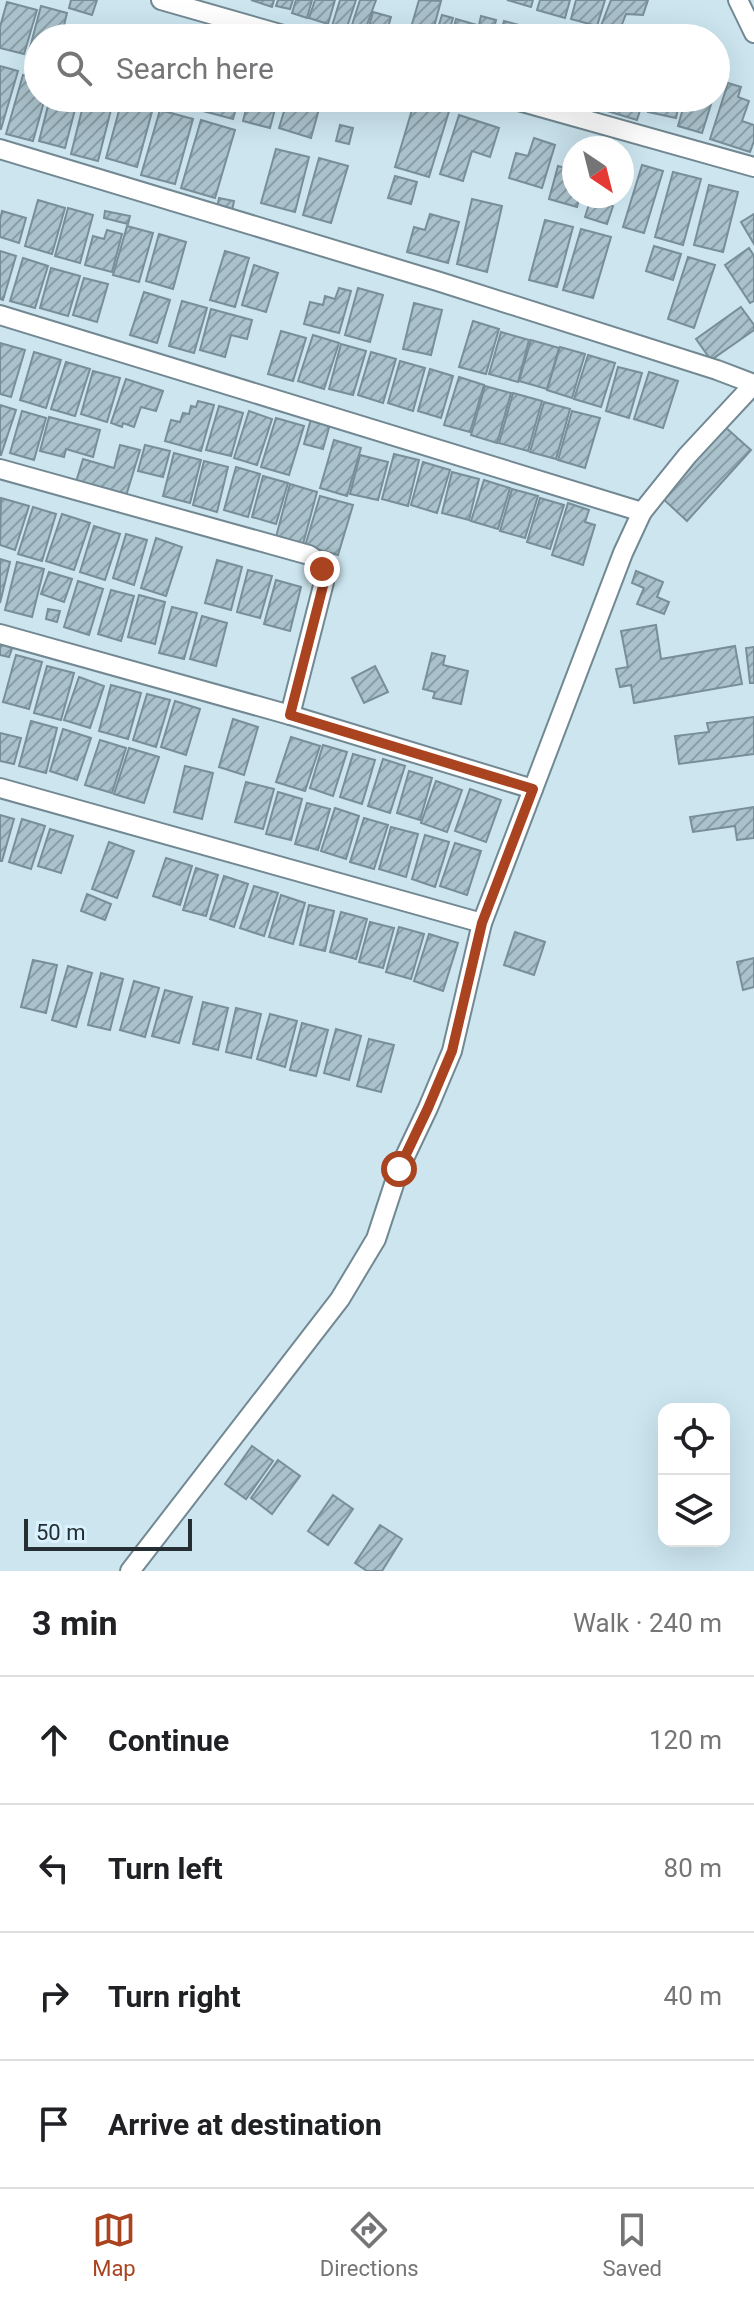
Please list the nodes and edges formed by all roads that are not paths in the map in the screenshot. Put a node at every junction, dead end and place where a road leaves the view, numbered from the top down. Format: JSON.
{"nodes":[{"id":1,"x":161,"y":0,"type":"edge"},
{"id":2,"x":738,"y":0,"type":"edge"},
{"id":3,"x":245,"y":24,"type":"edge"},
{"id":4,"x":754,"y":33,"type":"edge"},
{"id":5,"x":558,"y":112,"type":"edge"},
{"id":6,"x":0,"y":149,"type":"edge"},
{"id":7,"x":754,"y":167,"type":"edge"},
{"id":8,"x":0,"y":315,"type":"edge"},
{"id":9,"x":754,"y":384,"type":"edge"},
{"id":10,"x":0,"y":469,"type":"edge"},
{"id":11,"x":642,"y":512,"type":"junction"},
{"id":12,"x":0,"y":634,"type":"edge"},
{"id":13,"x":290,"y":715,"type":"junction"},
{"id":14,"x":0,"y":788,"type":"edge"},
{"id":15,"x":533,"y":789,"type":"junction"},
{"id":16,"x":482,"y":923,"type":"junction"},
{"id":17,"x":130,"y":1571,"type":"edge"}],
"edges":[{"from":1,"to":3,"type":"street"},
{"from":2,"to":4,"type":"street"},
{"from":5,"to":7,"type":"street"},
{"from":6,"to":9,"type":"street"},
{"from":8,"to":11,"type":"street"},
{"from":9,"to":11,"type":"street"},
{"from":10,"to":13,"type":"street"},
{"from":11,"to":15,"type":"street"},
{"from":12,"to":13,"type":"street"},
{"from":13,"to":15,"type":"street"},
{"from":14,"to":16,"type":"street"},
{"from":15,"to":16,"type":"street"},
{"from":16,"to":17,"type":"street"}]}
